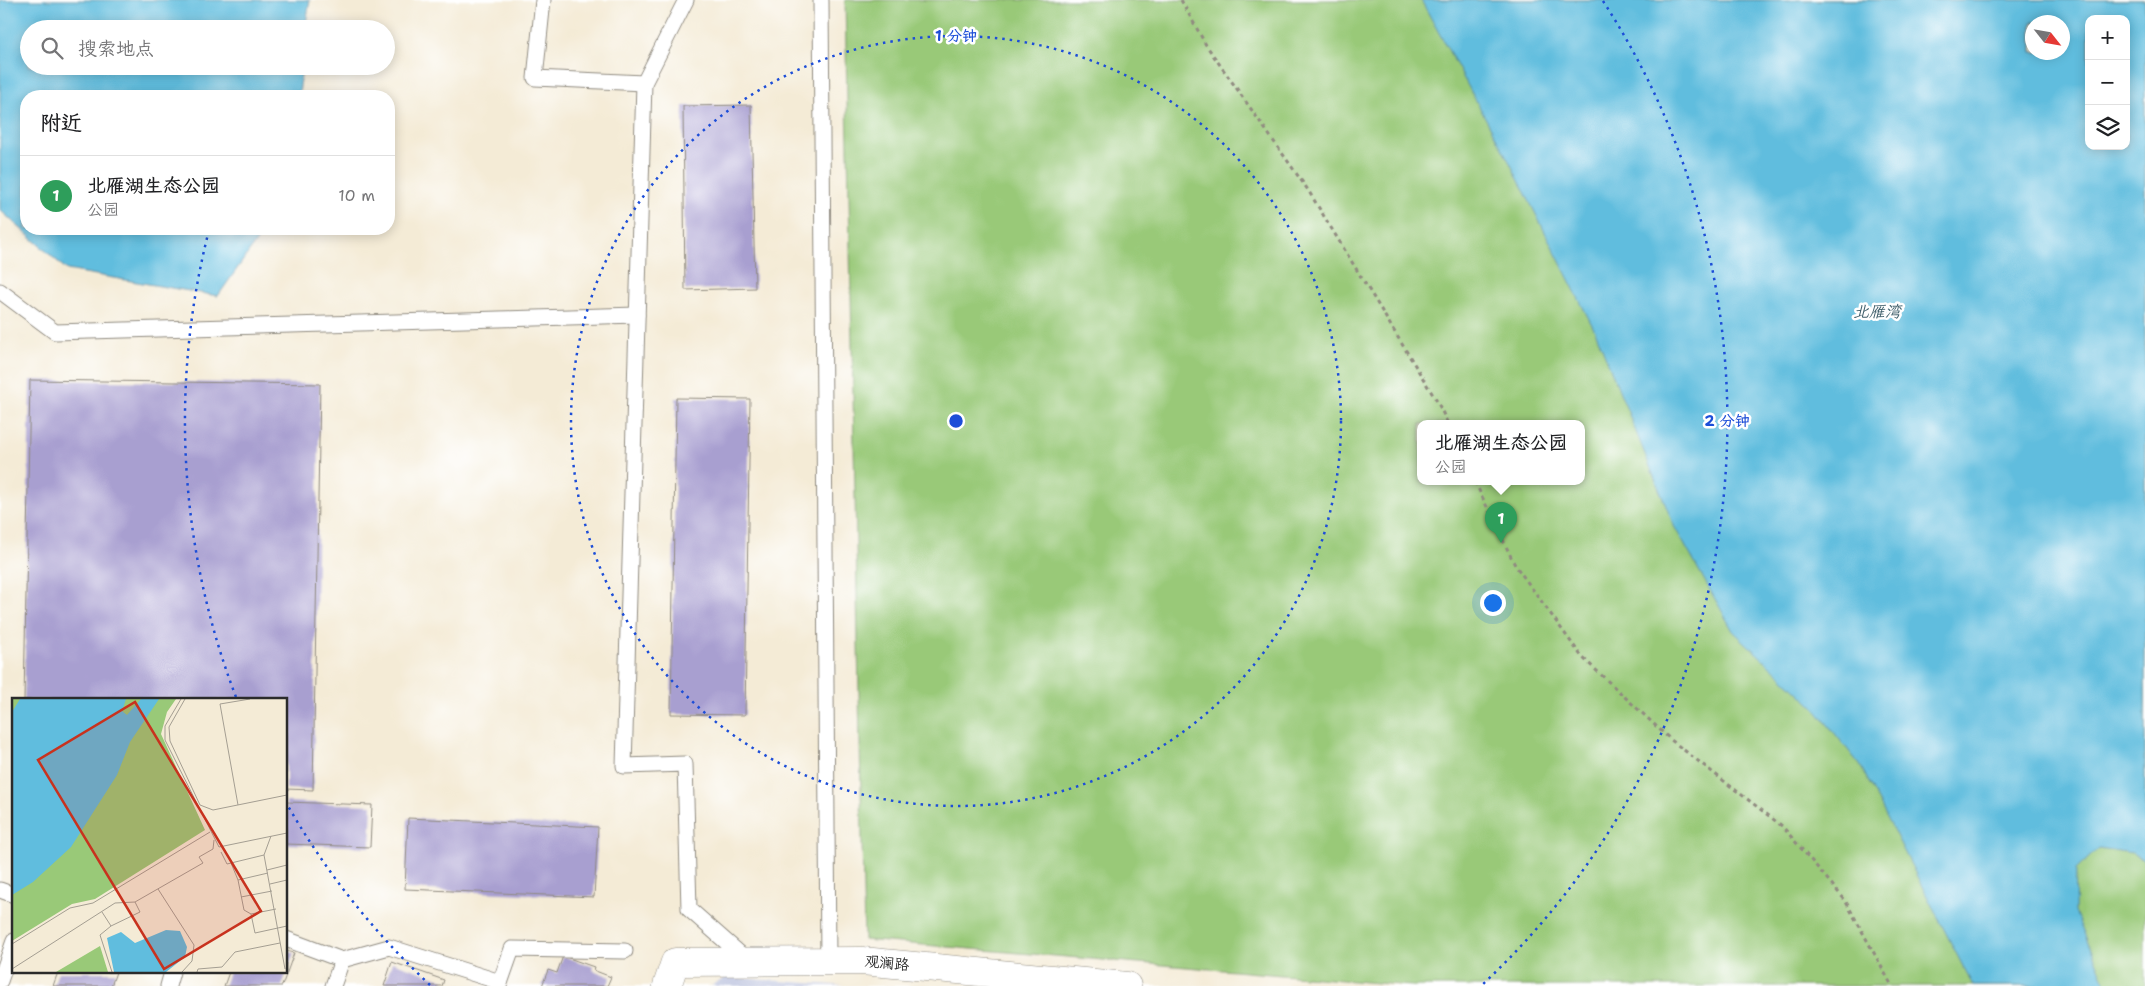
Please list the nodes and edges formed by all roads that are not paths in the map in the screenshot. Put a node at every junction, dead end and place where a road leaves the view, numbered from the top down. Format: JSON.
{"nodes":[{"id":1,"x":543,"y":0,"type":"edge"},
{"id":2,"x":686,"y":0,"type":"edge"},
{"id":3,"x":821,"y":0,"type":"edge"},
{"id":4,"x":644,"y":83,"type":"junction"},
{"id":5,"x":0,"y":291,"type":"edge"},
{"id":6,"x":637,"y":315,"type":"junction"},
{"id":7,"x":0,"y":890,"type":"edge"},
{"id":8,"x":12,"y":894,"type":"edge"},
{"id":9,"x":288,"y":940,"type":"edge"},
{"id":10,"x":12,"y":947,"type":"edge"},
{"id":11,"x":625,"y":951,"type":"dead end"},
{"id":12,"x":342,"y":960,"type":"junction"},
{"id":13,"x":828,"y":961,"type":"junction"},
{"id":14,"x":750,"y":962,"type":"junction"},
{"id":15,"x":671,"y":974,"type":"edge"},
{"id":16,"x":0,"y":981,"type":"edge"},
{"id":17,"x":500,"y":984,"type":"edge"},
{"id":18,"x":333,"y":986,"type":"edge"},
{"id":19,"x":1127,"y":986,"type":"edge"}],
"edges":[{"from":1,"to":4,"type":"lane"},
{"from":2,"to":4,"type":"lane"},
{"from":3,"to":13,"type":"lane"},
{"from":4,"to":6,"type":"lane"},
{"from":5,"to":6,"type":"lane"},
{"from":6,"to":14,"type":"lane"},
{"from":7,"to":8,"type":"lane"},
{"from":9,"to":12,"type":"lane"},
{"from":10,"to":16,"type":"lane"},
{"from":11,"to":17,"type":"lane"},
{"from":12,"to":17,"type":"lane"},
{"from":12,"to":18,"type":"lane"},
{"from":13,"to":14,"type":"street","name":"观澜路"},
{"from":13,"to":19,"type":"street","name":"观澜路"},
{"from":14,"to":15,"type":"street","name":"观澜路"}]}
